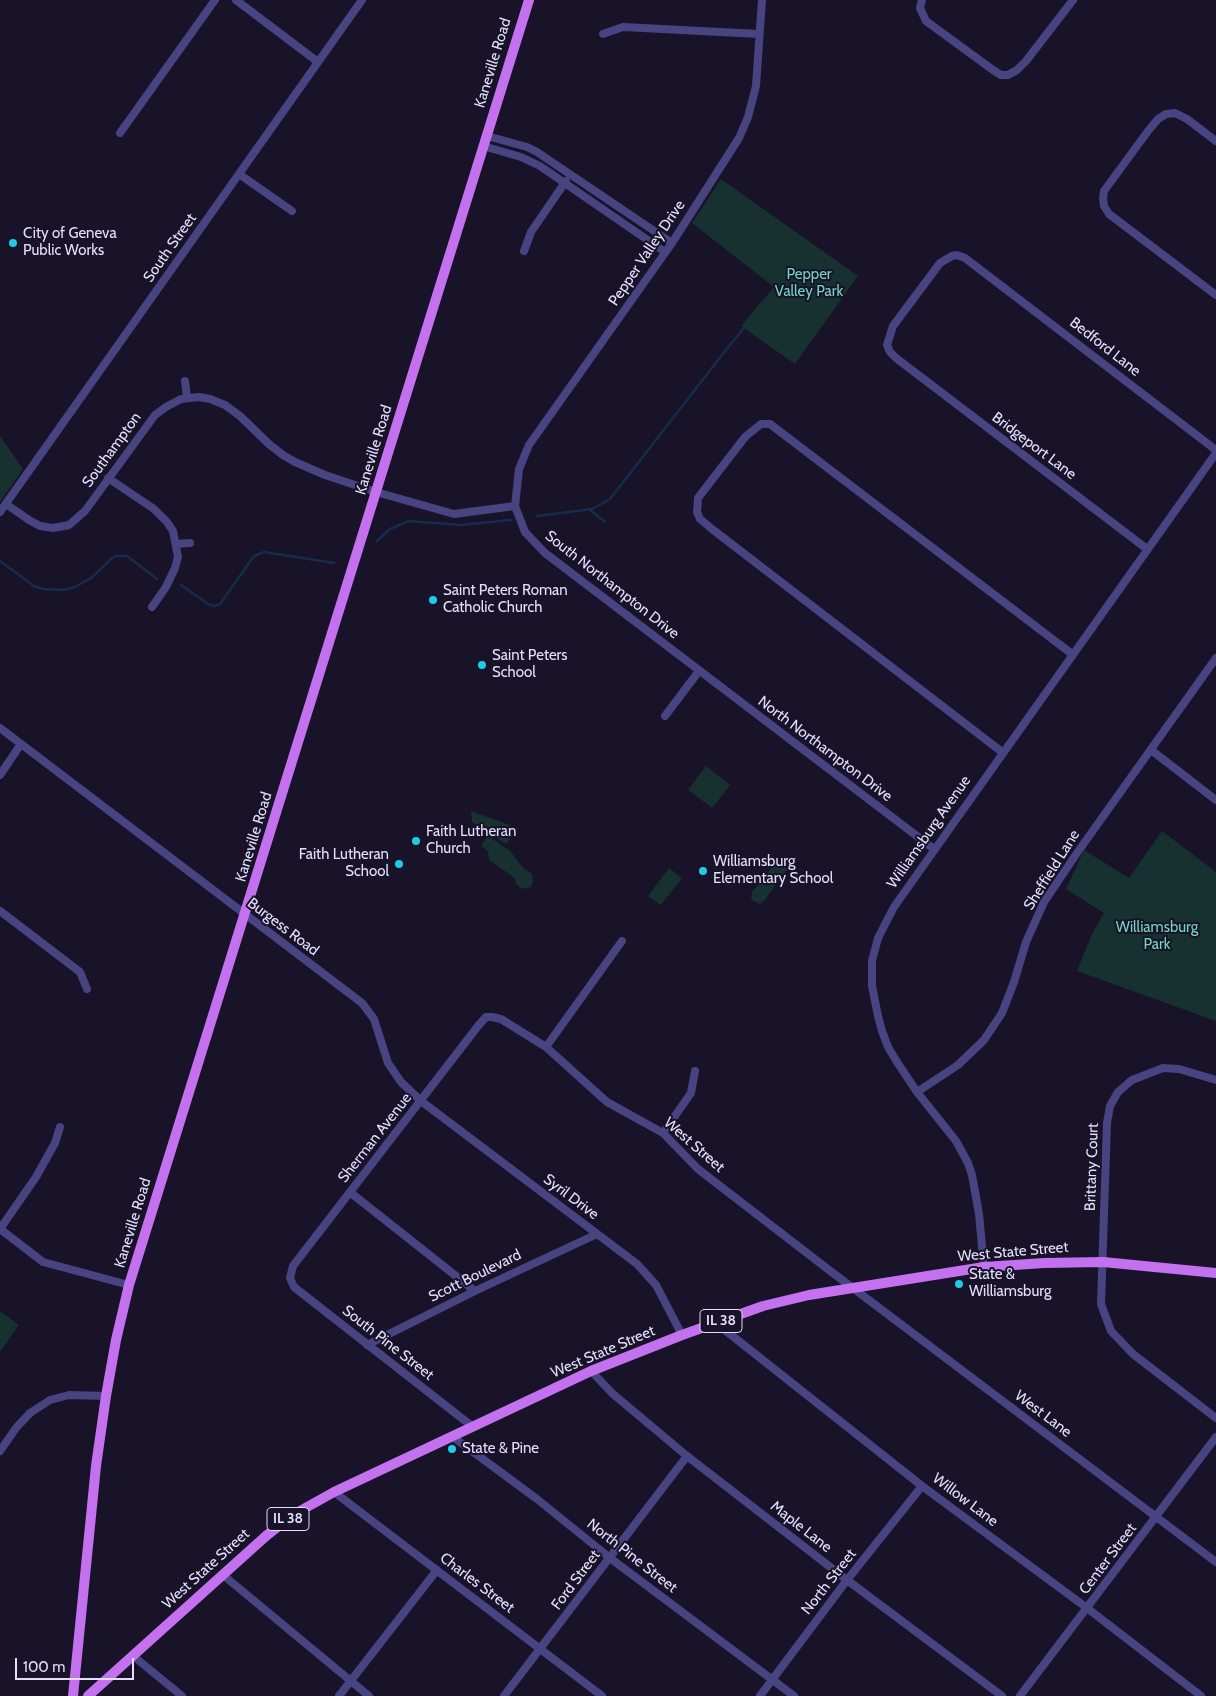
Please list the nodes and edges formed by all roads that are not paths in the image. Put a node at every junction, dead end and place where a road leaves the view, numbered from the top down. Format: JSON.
{"nodes":[{"id":1,"x":215,"y":0,"type":"edge"},
{"id":2,"x":236,"y":0,"type":"edge"},
{"id":3,"x":362,"y":0,"type":"edge"},
{"id":4,"x":529,"y":0,"type":"edge"},
{"id":5,"x":762,"y":0,"type":"edge"},
{"id":6,"x":1073,"y":0,"type":"edge"},
{"id":7,"x":921,"y":4,"type":"edge"},
{"id":8,"x":603,"y":34,"type":"dead end"},
{"id":9,"x":759,"y":34,"type":"junction"},
{"id":10,"x":318,"y":62,"type":"junction"},
{"id":11,"x":120,"y":133,"type":"dead end"},
{"id":12,"x":485,"y":141,"type":"junction"},
{"id":13,"x":1216,"y":141,"type":"edge"},
{"id":14,"x":239,"y":174,"type":"junction"},
{"id":15,"x":571,"y":174,"type":"junction"},
{"id":16,"x":565,"y":183,"type":"junction"},
{"id":17,"x":292,"y":211,"type":"dead end"},
{"id":18,"x":672,"y":243,"type":"junction"},
{"id":19,"x":524,"y":252,"type":"dead end"},
{"id":20,"x":665,"y":252,"type":"junction"},
{"id":21,"x":1216,"y":295,"type":"edge"},
{"id":22,"x":904,"y":365,"type":"joint"},
{"id":23,"x":185,"y":381,"type":"dead end"},
{"id":24,"x":187,"y":398,"type":"junction"},
{"id":25,"x":1216,"y":451,"type":"edge"},
{"id":26,"x":108,"y":478,"type":"junction"},
{"id":27,"x":376,"y":492,"type":"junction"},
{"id":28,"x":6,"y":504,"type":"junction"},
{"id":29,"x":515,"y":506,"type":"junction"},
{"id":30,"x":0,"y":512,"type":"edge"},
{"id":31,"x":190,"y":543,"type":"dead end"},
{"id":32,"x":176,"y":544,"type":"junction"},
{"id":33,"x":1147,"y":549,"type":"junction"},
{"id":34,"x":152,"y":606,"type":"dead end"},
{"id":35,"x":1072,"y":654,"type":"junction"},
{"id":36,"x":1216,"y":658,"type":"edge"},
{"id":37,"x":699,"y":671,"type":"junction"},
{"id":38,"x":665,"y":716,"type":"dead end"},
{"id":39,"x":0,"y":728,"type":"edge"},
{"id":40,"x":21,"y":744,"type":"junction"},
{"id":41,"x":1151,"y":750,"type":"junction"},
{"id":42,"x":1002,"y":752,"type":"junction"},
{"id":43,"x":0,"y":775,"type":"edge"},
{"id":44,"x":1216,"y":800,"type":"edge"},
{"id":45,"x":934,"y":849,"type":"junction"},
{"id":46,"x":0,"y":911,"type":"edge"},
{"id":47,"x":245,"y":915,"type":"junction"},
{"id":48,"x":622,"y":941,"type":"dead end"},
{"id":49,"x":86,"y":989,"type":"dead end"},
{"id":50,"x":486,"y":1018,"type":"joint"},
{"id":51,"x":546,"y":1047,"type":"junction"},
{"id":52,"x":695,"y":1071,"type":"dead end"},
{"id":53,"x":1216,"y":1080,"type":"edge"},
{"id":54,"x":917,"y":1092,"type":"junction"},
{"id":55,"x":422,"y":1101,"type":"junction"},
{"id":56,"x":60,"y":1127,"type":"dead end"},
{"id":57,"x":663,"y":1133,"type":"junction"},
{"id":58,"x":351,"y":1193,"type":"junction"},
{"id":59,"x":0,"y":1229,"type":"edge"},
{"id":60,"x":597,"y":1234,"type":"junction"},
{"id":61,"x":1103,"y":1262,"type":"junction"},
{"id":62,"x":984,"y":1267,"type":"junction"},
{"id":63,"x":1216,"y":1272,"type":"edge"},
{"id":64,"x":290,"y":1278,"type":"joint"},
{"id":65,"x":129,"y":1285,"type":"junction"},
{"id":66,"x":854,"y":1288,"type":"junction"},
{"id":67,"x":475,"y":1291,"type":"junction"},
{"id":68,"x":716,"y":1323,"type":"junction"},
{"id":69,"x":682,"y":1335,"type":"junction"},
{"id":70,"x":367,"y":1345,"type":"junction"},
{"id":71,"x":592,"y":1371,"type":"junction"},
{"id":72,"x":106,"y":1396,"type":"junction"},
{"id":73,"x":1216,"y":1418,"type":"edge"},
{"id":74,"x":473,"y":1427,"type":"junction"},
{"id":75,"x":453,"y":1437,"type":"junction"},
{"id":76,"x":1216,"y":1437,"type":"edge"},
{"id":77,"x":0,"y":1451,"type":"edge"},
{"id":78,"x":687,"y":1456,"type":"junction"},
{"id":79,"x":922,"y":1486,"type":"junction"},
{"id":80,"x":334,"y":1492,"type":"junction"},
{"id":81,"x":1157,"y":1517,"type":"junction"},
{"id":82,"x":610,"y":1558,"type":"junction"},
{"id":83,"x":1216,"y":1562,"type":"edge"},
{"id":84,"x":437,"y":1570,"type":"junction"},
{"id":85,"x":223,"y":1575,"type":"junction"},
{"id":86,"x":847,"y":1580,"type":"junction"},
{"id":87,"x":1087,"y":1608,"type":"junction"},
{"id":88,"x":541,"y":1648,"type":"junction"},
{"id":89,"x":132,"y":1656,"type":"junction"},
{"id":90,"x":772,"y":1680,"type":"junction"},
{"id":91,"x":351,"y":1681,"type":"junction"},
{"id":92,"x":72,"y":1696,"type":"edge"},
{"id":93,"x":88,"y":1696,"type":"edge"},
{"id":94,"x":182,"y":1696,"type":"edge"},
{"id":95,"x":339,"y":1696,"type":"edge"},
{"id":96,"x":369,"y":1696,"type":"edge"},
{"id":97,"x":504,"y":1696,"type":"edge"},
{"id":98,"x":602,"y":1696,"type":"edge"},
{"id":99,"x":760,"y":1696,"type":"edge"},
{"id":100,"x":794,"y":1696,"type":"edge"},
{"id":101,"x":1002,"y":1696,"type":"edge"},
{"id":102,"x":1020,"y":1696,"type":"edge"},
{"id":103,"x":1201,"y":1696,"type":"edge"}],
"edges":[{"from":1,"to":11,"type":"street"},
{"from":2,"to":10,"type":"street"},
{"from":3,"to":10,"type":"street","name":"South Street"},
{"from":4,"to":12,"type":"main road","name":"Kaneville Road"},
{"from":5,"to":9,"type":"street","name":"Pepper Valley Drive"},
{"from":6,"to":7,"type":"street"},
{"from":8,"to":9,"type":"street"},
{"from":9,"to":18,"type":"street","name":"Pepper Valley Drive"},
{"from":10,"to":14,"type":"street","name":"South Street"},
{"from":12,"to":15,"type":"street"},
{"from":12,"to":16,"type":"street"},
{"from":12,"to":27,"type":"main road","name":"Kaneville Road"},
{"from":13,"to":21,"type":"street"},
{"from":14,"to":17,"type":"street"},
{"from":14,"to":28,"type":"street","name":"South Street"},
{"from":15,"to":16,"type":"street"},
{"from":15,"to":18,"type":"street"},
{"from":16,"to":19,"type":"street"},
{"from":16,"to":20,"type":"street"},
{"from":18,"to":20,"type":"street","name":"Pepper Valley Drive"},
{"from":20,"to":29,"type":"street","name":"Pepper Valley Drive"},
{"from":22,"to":25,"type":"street","name":"Bedford Lane"},
{"from":22,"to":33,"type":"street","name":"Bridgeport Lane"},
{"from":23,"to":24,"type":"street"},
{"from":24,"to":26,"type":"street","name":"Southampton"},
{"from":24,"to":27,"type":"street","name":"Southampton"},
{"from":25,"to":33,"type":"street","name":"Williamsburg Avenue"},
{"from":26,"to":28,"type":"street","name":"Southampton"},
{"from":26,"to":32,"type":"street"},
{"from":27,"to":29,"type":"street"},
{"from":27,"to":47,"type":"main road","name":"Kaneville Road"},
{"from":28,"to":30,"type":"street","name":"South Street"},
{"from":29,"to":37,"type":"street","name":"South Northampton Drive"},
{"from":31,"to":32,"type":"street"},
{"from":32,"to":34,"type":"street"},
{"from":33,"to":35,"type":"street","name":"Williamsburg Avenue"},
{"from":35,"to":42,"type":"street","name":"Williamsburg Avenue"},
{"from":35,"to":42,"type":"street"},
{"from":36,"to":41,"type":"street","name":"Sheffield Lane"},
{"from":37,"to":38,"type":"street"},
{"from":37,"to":45,"type":"street","name":"North Northampton Drive"},
{"from":39,"to":40,"type":"street","name":"Burgess Road"},
{"from":40,"to":43,"type":"street"},
{"from":40,"to":47,"type":"street","name":"Burgess Road"},
{"from":41,"to":44,"type":"street"},
{"from":41,"to":54,"type":"street","name":"Sheffield Lane"},
{"from":42,"to":45,"type":"street","name":"Williamsburg Avenue"},
{"from":45,"to":54,"type":"street","name":"Williamsburg Avenue"},
{"from":46,"to":49,"type":"street"},
{"from":47,"to":55,"type":"street","name":"Burgess Road"},
{"from":47,"to":65,"type":"main road","name":"Kaneville Road"},
{"from":48,"to":51,"type":"street"},
{"from":50,"to":51,"type":"street","name":"West Street"},
{"from":50,"to":55,"type":"street","name":"Sherman Avenue"},
{"from":51,"to":57,"type":"street","name":"West Street"},
{"from":52,"to":57,"type":"street"},
{"from":53,"to":61,"type":"street","name":"Brittany Court"},
{"from":54,"to":62,"type":"street","name":"Williamsburg Avenue"},
{"from":55,"to":58,"type":"street","name":"Sherman Avenue"},
{"from":55,"to":60,"type":"street","name":"Syril Drive"},
{"from":56,"to":59,"type":"street"},
{"from":57,"to":66,"type":"street","name":"West Street"},
{"from":58,"to":64,"type":"street","name":"Sherman Avenue"},
{"from":58,"to":67,"type":"street"},
{"from":59,"to":65,"type":"street"},
{"from":60,"to":67,"type":"street","name":"Scott Boulevard"},
{"from":60,"to":69,"type":"street","name":"Syril Drive"},
{"from":61,"to":62,"type":"main road","name":"West State Street","number":"IL 38"},
{"from":61,"to":63,"type":"main road","name":"West State Street","number":"IL 38"},
{"from":61,"to":73,"type":"street","name":"Brittany Court"},
{"from":62,"to":66,"type":"main road","name":"West State Street","number":"IL 38"},
{"from":64,"to":70,"type":"street","name":"South Pine Street"},
{"from":65,"to":72,"type":"main road","name":"Kaneville Road"},
{"from":66,"to":68,"type":"main road","name":"West State Street","number":"IL 38"},
{"from":66,"to":81,"type":"street","name":"West Lane"},
{"from":67,"to":70,"type":"street","name":"Scott Boulevard"},
{"from":68,"to":69,"type":"main road","name":"West State Street","number":"IL 38"},
{"from":68,"to":79,"type":"street","name":"Willow Lane"},
{"from":69,"to":71,"type":"main road","name":"West State Street","number":"IL 38"},
{"from":70,"to":74,"type":"street","name":"South Pine Street"},
{"from":71,"to":74,"type":"main road","name":"West State Street","number":"IL 38"},
{"from":71,"to":78,"type":"street","name":"Maple Lane"},
{"from":72,"to":77,"type":"street"},
{"from":72,"to":92,"type":"main road","name":"Kaneville Road"},
{"from":74,"to":75,"type":"main road","name":"West State Street","number":"IL 38"},
{"from":75,"to":80,"type":"main road","name":"West State Street","number":"IL 38"},
{"from":75,"to":82,"type":"street","name":"North Pine Street"},
{"from":76,"to":81,"type":"street","name":"Center Street"},
{"from":78,"to":82,"type":"street","name":"Ford Street"},
{"from":78,"to":86,"type":"street","name":"Maple Lane"},
{"from":79,"to":86,"type":"street","name":"North Street"},
{"from":79,"to":87,"type":"street","name":"Willow Lane"},
{"from":80,"to":84,"type":"street","name":"Charles Street"},
{"from":80,"to":85,"type":"main road","name":"West State Street","number":"IL 38"},
{"from":81,"to":83,"type":"street","name":"West Lane"},
{"from":81,"to":87,"type":"street","name":"Center Street"},
{"from":82,"to":88,"type":"street","name":"Ford Street"},
{"from":82,"to":90,"type":"street","name":"North Pine Street"},
{"from":84,"to":88,"type":"street","name":"Charles Street"},
{"from":84,"to":91,"type":"street"},
{"from":85,"to":89,"type":"main road","name":"West State Street","number":"IL 38"},
{"from":85,"to":91,"type":"street"},
{"from":86,"to":90,"type":"street","name":"North Street"},
{"from":86,"to":101,"type":"street","name":"Maple Lane"},
{"from":87,"to":102,"type":"street","name":"Center Street"},
{"from":87,"to":103,"type":"street","name":"Willow Lane"},
{"from":88,"to":97,"type":"street","name":"Ford Street"},
{"from":88,"to":98,"type":"street","name":"Charles Street"},
{"from":89,"to":93,"type":"main road","name":"West State Street","number":"IL 38"},
{"from":89,"to":94,"type":"street"},
{"from":90,"to":99,"type":"street","name":"North Street"},
{"from":90,"to":100,"type":"street","name":"North Pine Street"},
{"from":91,"to":95,"type":"street"},
{"from":91,"to":96,"type":"street"}]}
